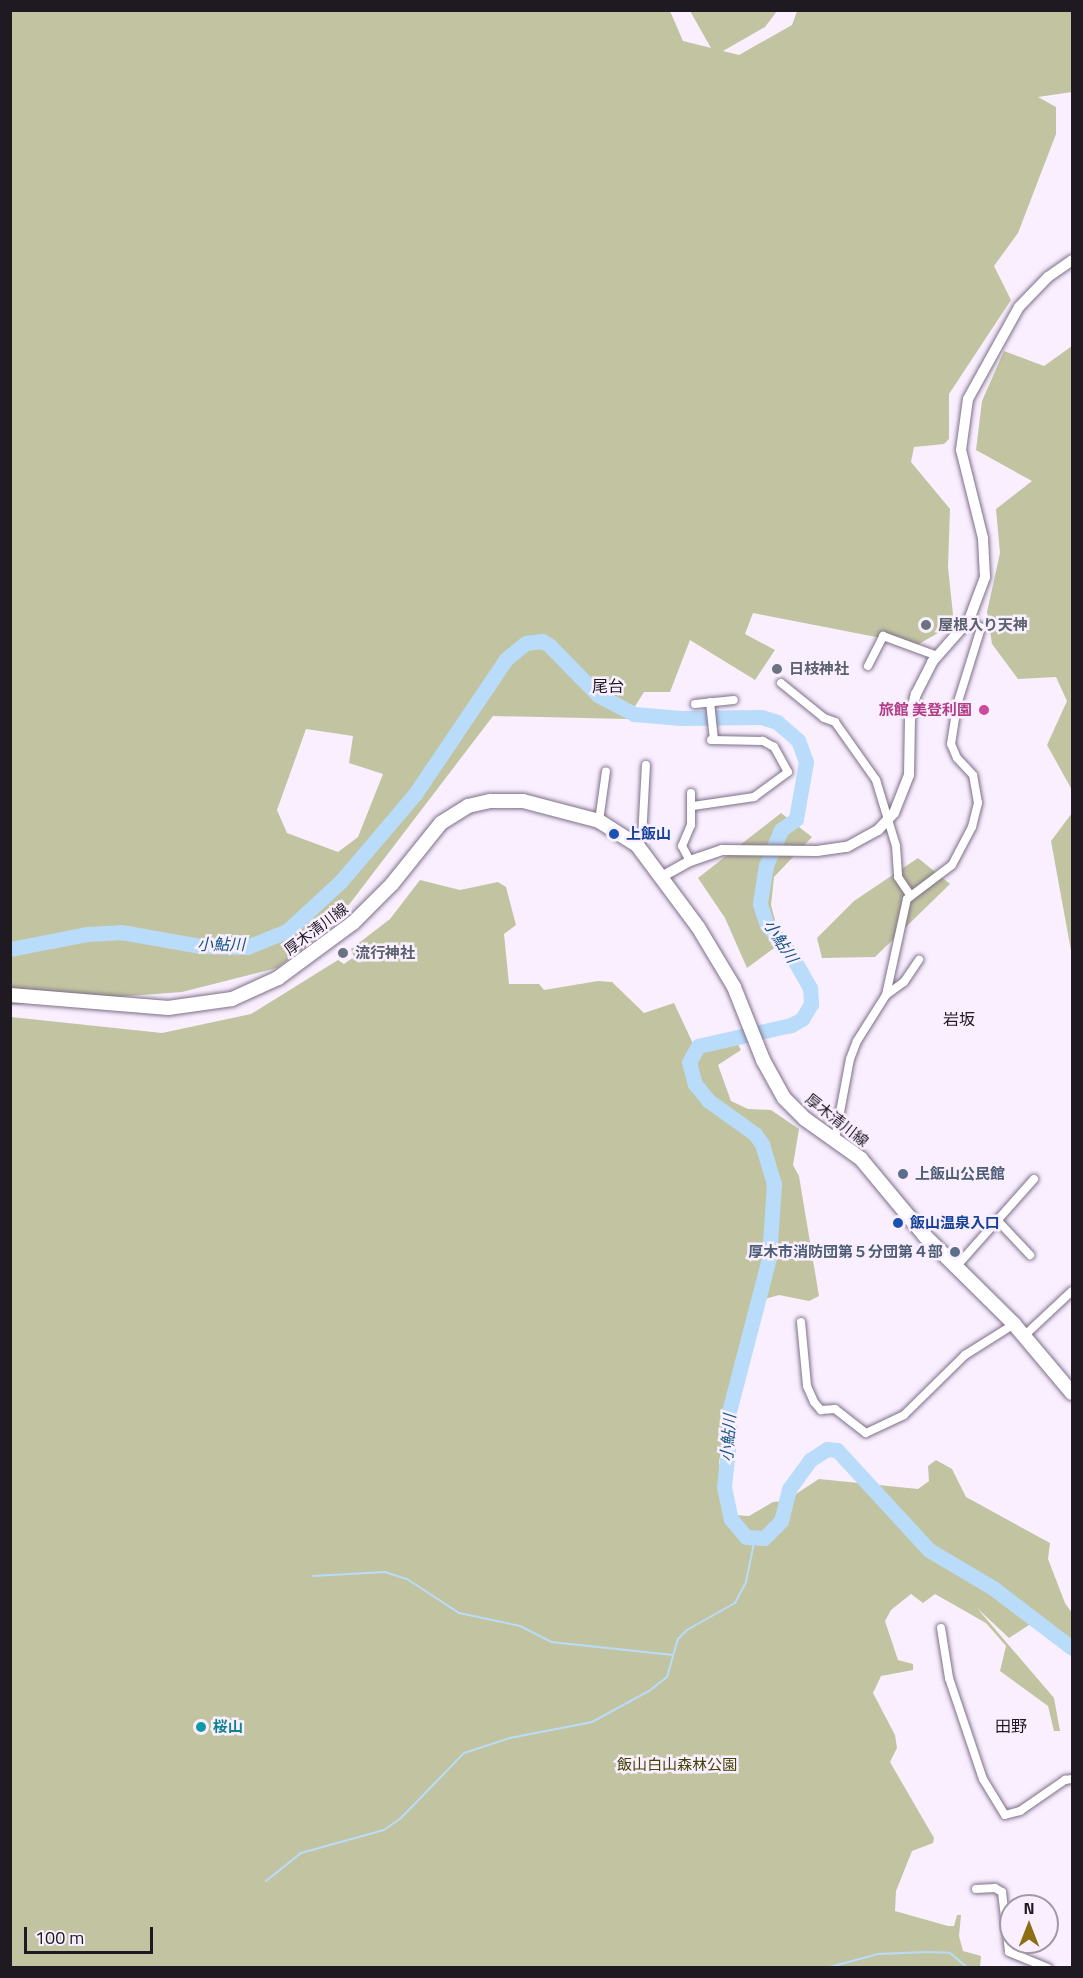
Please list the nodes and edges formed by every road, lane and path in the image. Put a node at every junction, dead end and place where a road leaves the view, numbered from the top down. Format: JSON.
{"nodes":[{"id":1,"x":1072,"y":260,"type":"edge"},
{"id":2,"x":969,"y":620,"type":"junction"},
{"id":3,"x":937,"y":656,"type":"junction"},
{"id":4,"x":868,"y":666,"type":"dead end"},
{"id":5,"x":781,"y":682,"type":"dead end"},
{"id":6,"x":734,"y":700,"type":"dead end"},
{"id":7,"x":695,"y":704,"type":"dead end"},
{"id":8,"x":710,"y":704,"type":"junction"},
{"id":9,"x":646,"y":765,"type":"dead end"},
{"id":10,"x":606,"y":771,"type":"dead end"},
{"id":11,"x":691,"y":793,"type":"dead end"},
{"id":12,"x":693,"y":806,"type":"junction"},
{"id":13,"x":888,"y":820,"type":"junction"},
{"id":14,"x":599,"y":821,"type":"junction"},
{"id":15,"x":633,"y":842,"type":"junction"},
{"id":16,"x":682,"y":846,"type":"junction"},
{"id":17,"x":676,"y":855,"type":"dead end"},
{"id":18,"x":690,"y":861,"type":"junction"},
{"id":19,"x":663,"y":876,"type":"junction"},
{"id":20,"x":911,"y":896,"type":"junction"},
{"id":21,"x":919,"y":960,"type":"dead end"},
{"id":22,"x":10,"y":995,"type":"edge"},
{"id":23,"x":886,"y":995,"type":"junction"},
{"id":24,"x":835,"y":1139,"type":"junction"},
{"id":25,"x":1034,"y":1179,"type":"dead end"},
{"id":26,"x":998,"y":1221,"type":"junction"},
{"id":27,"x":1030,"y":1255,"type":"dead end"},
{"id":28,"x":955,"y":1268,"type":"junction"},
{"id":29,"x":1072,"y":1291,"type":"edge"},
{"id":30,"x":801,"y":1322,"type":"dead end"},
{"id":31,"x":1014,"y":1324,"type":"junction"},
{"id":32,"x":1024,"y":1335,"type":"junction"},
{"id":33,"x":1072,"y":1393,"type":"edge"},
{"id":34,"x":941,"y":1628,"type":"dead end"},
{"id":35,"x":1072,"y":1779,"type":"edge"},
{"id":36,"x":976,"y":1889,"type":"dead end"},
{"id":37,"x":1048,"y":1968,"type":"edge"}],
"edges":[{"from":1,"to":2,"type":"street"},
{"from":2,"to":3,"type":"street"},
{"from":2,"to":20,"type":"street"},
{"from":3,"to":4,"type":"street"},
{"from":3,"to":13,"type":"street"},
{"from":5,"to":13,"type":"street"},
{"from":6,"to":8,"type":"street"},
{"from":7,"to":8,"type":"street"},
{"from":8,"to":12,"type":"street"},
{"from":9,"to":15,"type":"street"},
{"from":10,"to":14,"type":"street"},
{"from":11,"to":12,"type":"street"},
{"from":12,"to":16,"type":"street"},
{"from":13,"to":18,"type":"street"},
{"from":13,"to":20,"type":"street"},
{"from":14,"to":15,"type":"main road","name":"厚木清川線"},
{"from":14,"to":22,"type":"main road","name":"厚木清川線"},
{"from":15,"to":19,"type":"main road","name":"厚木清川線"},
{"from":16,"to":17,"type":"street"},
{"from":16,"to":18,"type":"street"},
{"from":18,"to":19,"type":"street"},
{"from":19,"to":24,"type":"main road","name":"厚木清川線"},
{"from":20,"to":23,"type":"street"},
{"from":21,"to":23,"type":"street"},
{"from":23,"to":24,"type":"street"},
{"from":24,"to":28,"type":"main road","name":"厚木清川線"},
{"from":25,"to":26,"type":"street"},
{"from":26,"to":27,"type":"street"},
{"from":26,"to":28,"type":"street"},
{"from":28,"to":31,"type":"main road","name":"厚木清川線"},
{"from":29,"to":32,"type":"street"},
{"from":30,"to":31,"type":"street"},
{"from":31,"to":32,"type":"main road","name":"厚木清川線"},
{"from":32,"to":33,"type":"main road","name":"厚木清川線"},
{"from":34,"to":35,"type":"street"},
{"from":36,"to":37,"type":"street"}]}
